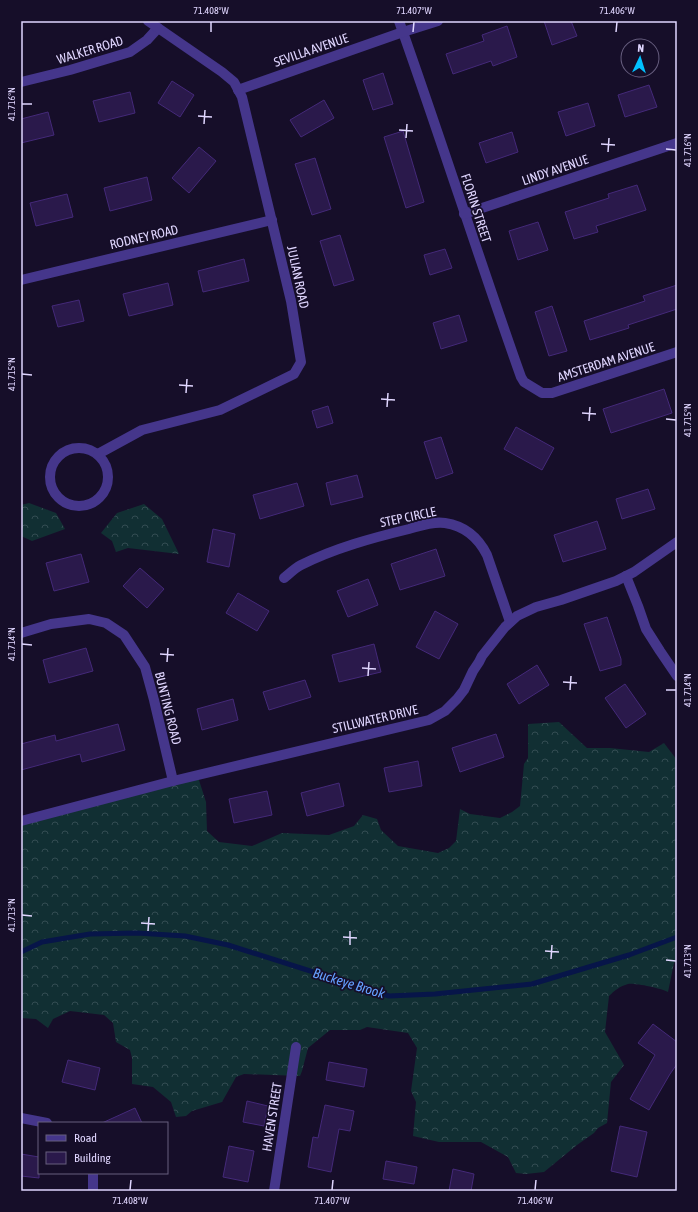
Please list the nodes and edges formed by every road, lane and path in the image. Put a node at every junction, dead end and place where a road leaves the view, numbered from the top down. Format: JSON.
{"nodes":[{"id":1,"x":148,"y":21,"type":"edge"},
{"id":2,"x":399,"y":21,"type":"edge"},
{"id":3,"x":438,"y":21,"type":"edge"},
{"id":4,"x":158,"y":28,"type":"junction"},
{"id":5,"x":403,"y":32,"type":"junction"},
{"id":6,"x":21,"y":82,"type":"edge"},
{"id":7,"x":238,"y":90,"type":"junction"},
{"id":8,"x":677,"y":143,"type":"edge"},
{"id":9,"x":464,"y":214,"type":"junction"},
{"id":10,"x":272,"y":220,"type":"junction"},
{"id":11,"x":21,"y":280,"type":"edge"},
{"id":12,"x":677,"y":352,"type":"edge"},
{"id":13,"x":542,"y":393,"type":"joint"},
{"id":14,"x":98,"y":454,"type":"junction"},
{"id":15,"x":677,"y":542,"type":"edge"},
{"id":16,"x":626,"y":576,"type":"junction"},
{"id":17,"x":284,"y":578,"type":"dead end"},
{"id":18,"x":510,"y":622,"type":"junction"},
{"id":19,"x":21,"y":633,"type":"edge"},
{"id":20,"x":677,"y":676,"type":"edge"},
{"id":21,"x":173,"y":781,"type":"junction"},
{"id":22,"x":21,"y":821,"type":"edge"},
{"id":23,"x":296,"y":1047,"type":"dead end"},
{"id":24,"x":21,"y":1118,"type":"edge"},
{"id":25,"x":42,"y":1122,"type":"edge"},
{"id":26,"x":93,"y":1174,"type":"edge"},
{"id":27,"x":93,"y":1191,"type":"edge"},
{"id":28,"x":274,"y":1191,"type":"edge"}],
"edges":[{"from":1,"to":4,"type":"street","name":"JULIAN ROAD"},
{"from":2,"to":5,"type":"street","name":"FLORIN STREET"},
{"from":3,"to":5,"type":"street","name":"SEVILLA AVENUE"},
{"from":4,"to":6,"type":"street","name":"WALKER ROAD"},
{"from":4,"to":7,"type":"street","name":"JULIAN ROAD"},
{"from":5,"to":7,"type":"street","name":"SEVILLA AVENUE"},
{"from":5,"to":9,"type":"street","name":"FLORIN STREET"},
{"from":7,"to":10,"type":"street","name":"JULIAN ROAD"},
{"from":8,"to":9,"type":"street","name":"LINDY AVENUE"},
{"from":9,"to":13,"type":"street","name":"FLORIN STREET"},
{"from":10,"to":11,"type":"street","name":"RODNEY ROAD"},
{"from":10,"to":14,"type":"street","name":"JULIAN ROAD"},
{"from":12,"to":13,"type":"street","name":"AMSTERDAM AVENUE"},
{"from":14,"to":14,"type":"street"},
{"from":15,"to":16,"type":"street","name":"STILLWATER DRIVE"},
{"from":16,"to":18,"type":"street","name":"STILLWATER DRIVE"},
{"from":16,"to":20,"type":"street"},
{"from":17,"to":18,"type":"street","name":"STEP CIRCLE"},
{"from":18,"to":21,"type":"street","name":"STILLWATER DRIVE"},
{"from":19,"to":21,"type":"street","name":"BUNTING ROAD"},
{"from":21,"to":22,"type":"street","name":"STILLWATER DRIVE"},
{"from":23,"to":28,"type":"street","name":"HAVEN STREET"},
{"from":24,"to":25,"type":"street"},
{"from":26,"to":27,"type":"street"}]}
